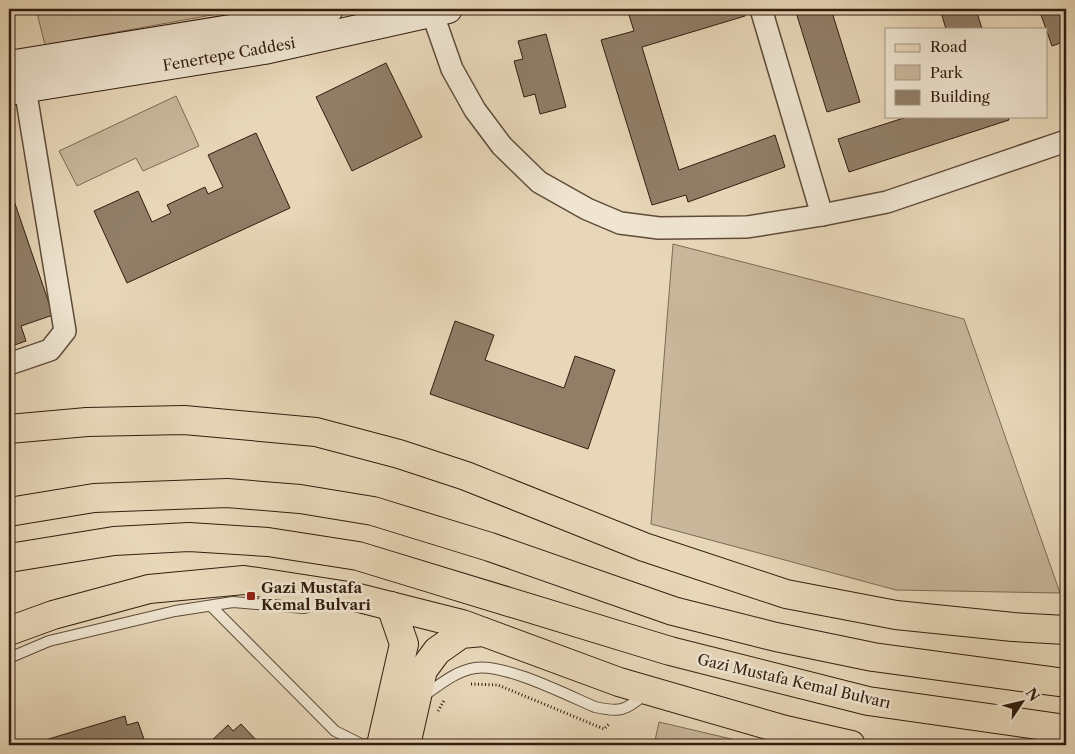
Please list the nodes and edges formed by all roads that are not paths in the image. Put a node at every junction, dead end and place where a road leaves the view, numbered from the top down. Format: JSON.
{"nodes":[{"id":1,"x":330,"y":9,"type":"edge"},
{"id":2,"x":761,"y":9,"type":"edge"},
{"id":3,"x":440,"y":10,"type":"edge"},
{"id":4,"x":263,"y":37,"type":"junction"},
{"id":5,"x":9,"y":65,"type":"edge"},
{"id":6,"x":17,"y":89,"type":"edge"},
{"id":7,"x":1066,"y":141,"type":"edge"},
{"id":8,"x":822,"y":215,"type":"junction"},
{"id":9,"x":9,"y":364,"type":"edge"},
{"id":10,"x":9,"y":429,"type":"edge"},
{"id":11,"x":9,"y":512,"type":"edge"},
{"id":12,"x":9,"y":558,"type":"edge"},
{"id":13,"x":342,"y":595,"type":"junction"},
{"id":14,"x":211,"y":606,"type":"junction"},
{"id":15,"x":391,"y":606,"type":"junction"},
{"id":16,"x":53,"y":615,"type":"junction"},
{"id":17,"x":9,"y":622,"type":"edge"},
{"id":18,"x":1066,"y":630,"type":"edge"},
{"id":19,"x":9,"y":632,"type":"edge"},
{"id":20,"x":483,"y":632,"type":"junction"},
{"id":21,"x":9,"y":658,"type":"edge"},
{"id":22,"x":1066,"y":683,"type":"edge"},
{"id":23,"x":650,"y":691,"type":"junction"},
{"id":24,"x":427,"y":707,"type":"junction"},
{"id":25,"x":1066,"y":729,"type":"edge"},
{"id":26,"x":380,"y":745,"type":"edge"},
{"id":27,"x":406,"y":745,"type":"edge"},
{"id":28,"x":851,"y":745,"type":"edge"}],
"edges":[{"from":1,"to":4,"type":"street","name":"Fenertepe Caddesi"},
{"from":2,"to":8,"type":"street"},
{"from":3,"to":4,"type":"street","name":"Fenertepe Caddesi"},
{"from":3,"to":8,"type":"street"},
{"from":4,"to":5,"type":"street","name":"Fenertepe Caddesi"},
{"from":4,"to":6,"type":"street","name":"Fenertepe Caddesi"},
{"from":6,"to":9,"type":"street"},
{"from":7,"to":8,"type":"street"},
{"from":10,"to":18,"type":"main road"},
{"from":11,"to":22,"type":"main road"},
{"from":12,"to":25,"type":"main road","name":"Gazi Mustafa Kemal Bulvarı"},
{"from":13,"to":14,"type":"lane"},
{"from":13,"to":15,"type":"main road"},
{"from":13,"to":16,"type":"main road"},
{"from":14,"to":21,"type":"lane"},
{"from":14,"to":26,"type":"lane"},
{"from":15,"to":20,"type":"main road"},
{"from":15,"to":26,"type":"main road"},
{"from":16,"to":17,"type":"main road"},
{"from":16,"to":19,"type":"main road"},
{"from":20,"to":23,"type":"main road"},
{"from":20,"to":24,"type":"main road"},
{"from":23,"to":24,"type":"lane"},
{"from":23,"to":28,"type":"main road"},
{"from":24,"to":27,"type":"main road"}]}
